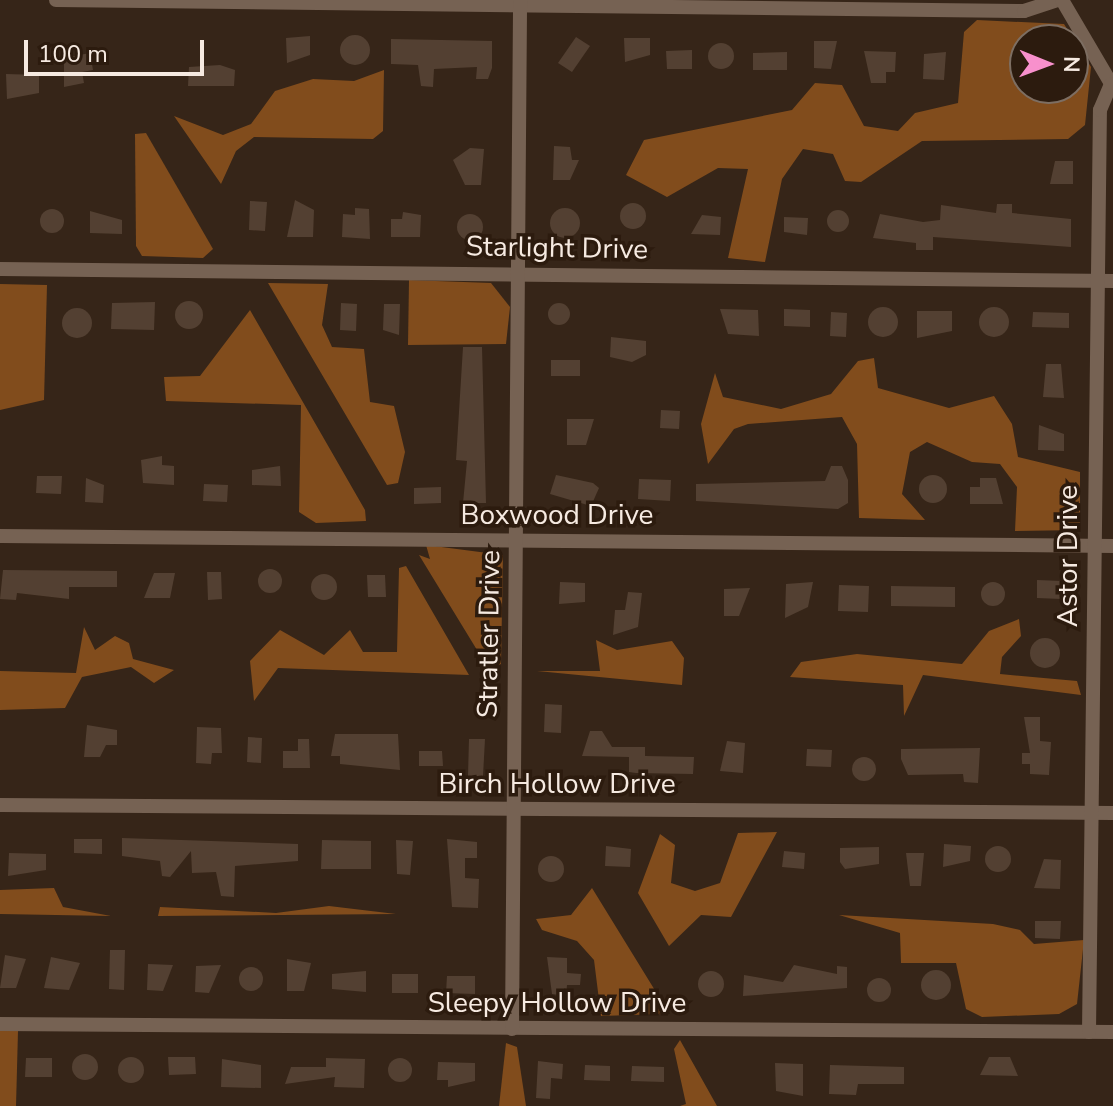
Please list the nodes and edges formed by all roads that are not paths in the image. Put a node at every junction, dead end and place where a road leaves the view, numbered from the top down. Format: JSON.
{"nodes":[{"id":1,"x":56,"y":0,"type":"edge"},
{"id":2,"x":1060,"y":0,"type":"edge"},
{"id":3,"x":520,"y":3,"type":"edge"},
{"id":4,"x":1112,"y":86,"type":"edge"},
{"id":5,"x":0,"y":269,"type":"edge"},
{"id":6,"x":517,"y":274,"type":"junction"},
{"id":7,"x":1097,"y":281,"type":"junction"},
{"id":8,"x":1113,"y":281,"type":"edge"},
{"id":9,"x":0,"y":536,"type":"edge"},
{"id":10,"x":516,"y":541,"type":"junction"},
{"id":11,"x":1094,"y":546,"type":"junction"},
{"id":12,"x":1113,"y":546,"type":"edge"},
{"id":13,"x":0,"y":805,"type":"edge"},
{"id":14,"x":515,"y":810,"type":"junction"},
{"id":15,"x":1093,"y":812,"type":"junction"},
{"id":16,"x":1113,"y":813,"type":"edge"},
{"id":17,"x":0,"y":1024,"type":"edge"},
{"id":18,"x":512,"y":1029,"type":"junction"},
{"id":19,"x":1089,"y":1032,"type":"junction"},
{"id":20,"x":1113,"y":1032,"type":"edge"}],
"edges":[{"from":1,"to":3,"type":"street"},
{"from":2,"to":3,"type":"street"},
{"from":2,"to":4,"type":"street"},
{"from":3,"to":6,"type":"street","name":"Stratler Drive"},
{"from":4,"to":7,"type":"street","name":"Astor Drive"},
{"from":5,"to":6,"type":"street","name":"Starlight Drive"},
{"from":6,"to":7,"type":"street","name":"Starlight Drive"},
{"from":6,"to":10,"type":"street","name":"Stratler Drive"},
{"from":7,"to":8,"type":"street","name":"Starlight Drive"},
{"from":7,"to":11,"type":"street","name":"Astor Drive"},
{"from":9,"to":10,"type":"street","name":"Boxwood Drive"},
{"from":10,"to":11,"type":"street","name":"Boxwood Drive"},
{"from":10,"to":14,"type":"street","name":"Stratler Drive"},
{"from":11,"to":12,"type":"street","name":"Boxwood Drive"},
{"from":11,"to":15,"type":"street","name":"Astor Drive"},
{"from":13,"to":14,"type":"street","name":"Birch Hollow Drive"},
{"from":14,"to":15,"type":"street","name":"Birch Hollow Drive"},
{"from":14,"to":18,"type":"street","name":"Stratler Drive"},
{"from":15,"to":16,"type":"street","name":"Birch Hollow Drive"},
{"from":15,"to":19,"type":"street","name":"Astor Drive"},
{"from":17,"to":18,"type":"street","name":"Sleepy Hollow Drive"},
{"from":18,"to":19,"type":"street","name":"Sleepy Hollow Drive"},
{"from":19,"to":20,"type":"street","name":"Sleepy Hollow Drive"}]}
